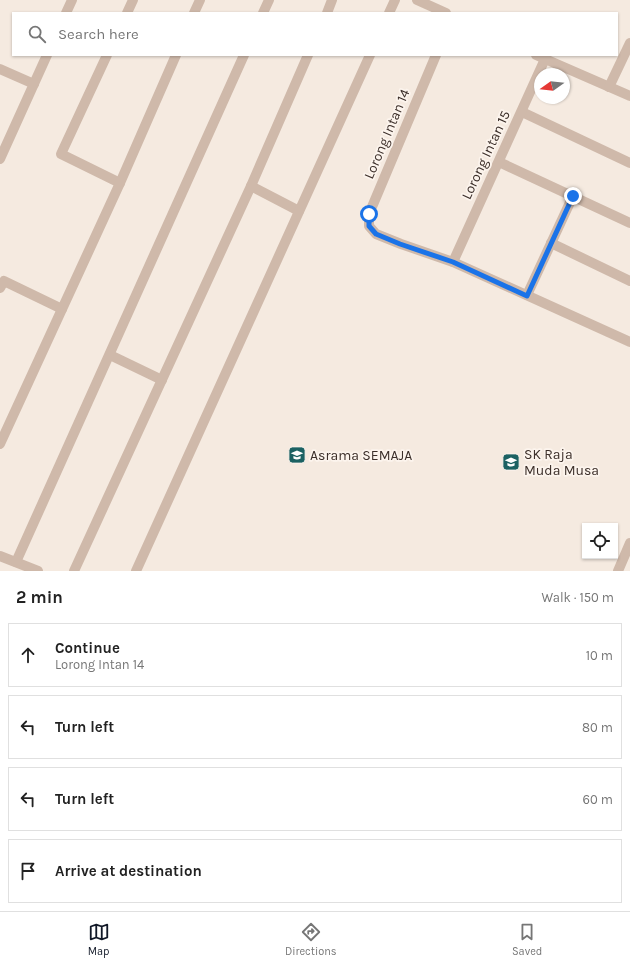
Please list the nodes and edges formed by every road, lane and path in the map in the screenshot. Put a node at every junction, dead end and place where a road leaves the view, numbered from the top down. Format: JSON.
{"nodes":[{"id":1,"x":72,"y":0,"type":"edge"},
{"id":2,"x":133,"y":0,"type":"edge"},
{"id":3,"x":200,"y":0,"type":"edge"},
{"id":4,"x":269,"y":0,"type":"edge"},
{"id":5,"x":332,"y":0,"type":"edge"},
{"id":6,"x":395,"y":0,"type":"edge"},
{"id":7,"x":417,"y":0,"type":"edge"},
{"id":8,"x":66,"y":12,"type":"edge"},
{"id":9,"x":127,"y":12,"type":"edge"},
{"id":10,"x":194,"y":12,"type":"edge"},
{"id":11,"x":263,"y":12,"type":"edge"},
{"id":12,"x":327,"y":12,"type":"edge"},
{"id":13,"x":389,"y":12,"type":"edge"},
{"id":14,"x":444,"y":12,"type":"edge"},
{"id":15,"x":630,"y":42,"type":"edge"},
{"id":16,"x":47,"y":56,"type":"edge"},
{"id":17,"x":107,"y":56,"type":"edge"},
{"id":18,"x":176,"y":56,"type":"edge"},
{"id":19,"x":244,"y":56,"type":"edge"},
{"id":20,"x":308,"y":56,"type":"edge"},
{"id":21,"x":370,"y":56,"type":"edge"},
{"id":22,"x":436,"y":56,"type":"edge"},
{"id":23,"x":540,"y":57,"type":"edge"},
{"id":24,"x":0,"y":69,"type":"edge"},
{"id":25,"x":34,"y":84,"type":"junction"},
{"id":26,"x":608,"y":87,"type":"junction"},
{"id":27,"x":630,"y":96,"type":"edge"},
{"id":28,"x":522,"y":112,"type":"junction"},
{"id":29,"x":0,"y":159,"type":"edge"},
{"id":30,"x":499,"y":162,"type":"junction"},
{"id":31,"x":630,"y":162,"type":"edge"},
{"id":32,"x":120,"y":183,"type":"junction"},
{"id":33,"x":251,"y":186,"type":"junction"},
{"id":34,"x":573,"y":196,"type":"junction"},
{"id":35,"x":299,"y":211,"type":"junction"},
{"id":36,"x":630,"y":222,"type":"edge"},
{"id":37,"x":551,"y":243,"type":"junction"},
{"id":38,"x":453,"y":262,"type":"junction"},
{"id":39,"x":630,"y":281,"type":"edge"},
{"id":40,"x":0,"y":288,"type":"edge"},
{"id":41,"x":527,"y":296,"type":"junction"},
{"id":42,"x":62,"y":309,"type":"junction"},
{"id":43,"x":630,"y":342,"type":"edge"},
{"id":44,"x":110,"y":355,"type":"junction"},
{"id":45,"x":162,"y":380,"type":"junction"},
{"id":46,"x":0,"y":444,"type":"edge"},
{"id":47,"x":630,"y":543,"type":"edge"},
{"id":48,"x":0,"y":556,"type":"edge"},
{"id":49,"x":16,"y":562,"type":"junction"},
{"id":50,"x":38,"y":571,"type":"edge"},
{"id":51,"x":74,"y":571,"type":"edge"},
{"id":52,"x":136,"y":571,"type":"edge"},
{"id":53,"x":618,"y":571,"type":"edge"}],
"edges":[{"from":1,"to":8,"type":"street"},
{"from":2,"to":9,"type":"street"},
{"from":3,"to":10,"type":"street"},
{"from":4,"to":11,"type":"street"},
{"from":5,"to":12,"type":"street"},
{"from":6,"to":13,"type":"street"},
{"from":7,"to":14,"type":"street"},
{"from":15,"to":26,"type":"street"},
{"from":16,"to":25,"type":"street"},
{"from":17,"to":32,"type":"street"},
{"from":18,"to":32,"type":"street"},
{"from":19,"to":44,"type":"street"},
{"from":20,"to":33,"type":"street"},
{"from":21,"to":35,"type":"street"},
{"from":22,"to":38,"type":"street","name":"Lorong Intan 14"},
{"from":23,"to":26,"type":"street"},
{"from":23,"to":28,"type":"street","name":"Lorong Intan 15"},
{"from":24,"to":25,"type":"street"},
{"from":25,"to":29,"type":"street"},
{"from":26,"to":27,"type":"street"},
{"from":28,"to":30,"type":"street","name":"Lorong Intan 15"},
{"from":28,"to":31,"type":"street"},
{"from":30,"to":34,"type":"street"},
{"from":30,"to":38,"type":"street","name":"Lorong Intan 15"},
{"from":32,"to":42,"type":"street"},
{"from":33,"to":35,"type":"street"},
{"from":33,"to":45,"type":"street"},
{"from":34,"to":36,"type":"street"},
{"from":34,"to":37,"type":"street"},
{"from":35,"to":52,"type":"street"},
{"from":37,"to":39,"type":"street"},
{"from":37,"to":41,"type":"street"},
{"from":38,"to":41,"type":"street"},
{"from":40,"to":42,"type":"street"},
{"from":41,"to":43,"type":"street"},
{"from":42,"to":46,"type":"street"},
{"from":44,"to":45,"type":"street"},
{"from":44,"to":49,"type":"street"},
{"from":45,"to":51,"type":"street"},
{"from":47,"to":53,"type":"street"},
{"from":48,"to":49,"type":"street"},
{"from":49,"to":50,"type":"street"}]}
